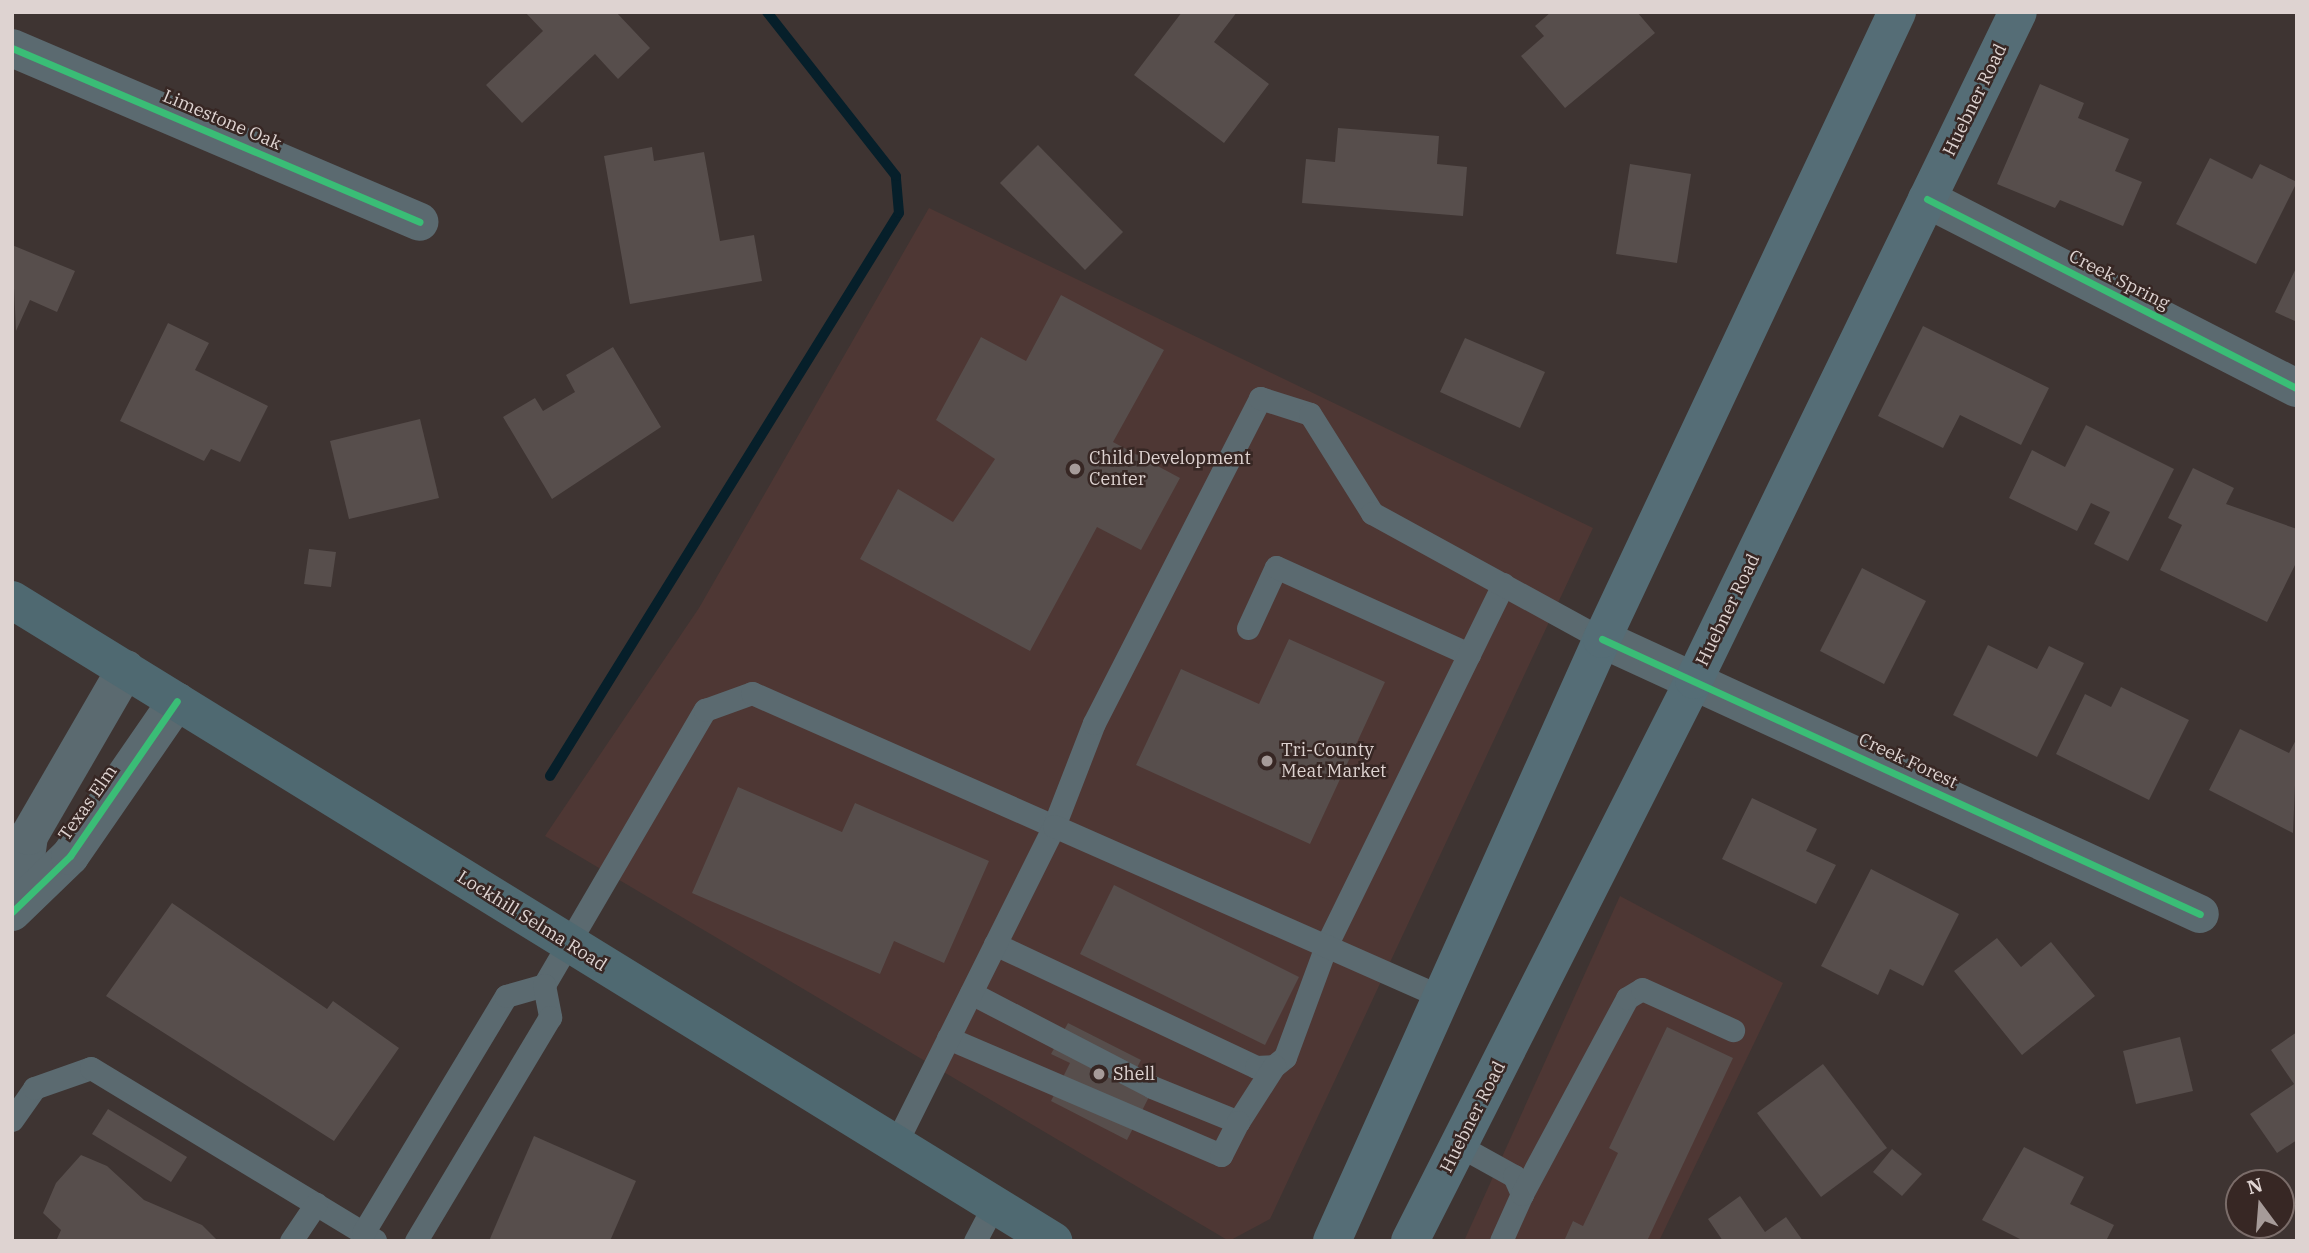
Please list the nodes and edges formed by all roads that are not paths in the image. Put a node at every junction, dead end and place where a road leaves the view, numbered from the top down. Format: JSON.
{"nodes":[{"id":1,"x":1898,"y":12,"type":"edge"},
{"id":2,"x":2018,"y":12,"type":"edge"},
{"id":3,"x":12,"y":48,"type":"edge"},
{"id":4,"x":1927,"y":199,"type":"junction"},
{"id":5,"x":419,"y":222,"type":"dead end"},
{"id":6,"x":2297,"y":388,"type":"edge"},
{"id":7,"x":1503,"y":584,"type":"junction"},
{"id":8,"x":12,"y":600,"type":"edge"},
{"id":9,"x":1248,"y":628,"type":"dead end"},
{"id":10,"x":1602,"y":639,"type":"junction"},
{"id":11,"x":1469,"y":654,"type":"junction"},
{"id":12,"x":126,"y":669,"type":"junction"},
{"id":13,"x":1694,"y":680,"type":"junction"},
{"id":14,"x":177,"y":701,"type":"junction"},
{"id":15,"x":1054,"y":826,"type":"junction"},
{"id":16,"x":15,"y":903,"type":"edge"},
{"id":17,"x":2200,"y":914,"type":"dead end"},
{"id":18,"x":569,"y":943,"type":"junction"},
{"id":19,"x":995,"y":944,"type":"junction"},
{"id":20,"x":1326,"y":946,"type":"junction"},
{"id":21,"x":544,"y":985,"type":"junction"},
{"id":22,"x":971,"y":993,"type":"junction"},
{"id":23,"x":1441,"y":997,"type":"junction"},
{"id":24,"x":1734,"y":1030,"type":"dead end"},
{"id":25,"x":948,"y":1038,"type":"junction"},
{"id":26,"x":1275,"y":1066,"type":"junction"},
{"id":27,"x":12,"y":1120,"type":"edge"},
{"id":28,"x":1238,"y":1122,"type":"junction"},
{"id":29,"x":895,"y":1145,"type":"junction"},
{"id":30,"x":1458,"y":1145,"type":"junction"},
{"id":31,"x":1522,"y":1194,"type":"junction"},
{"id":32,"x":316,"y":1204,"type":"junction"},
{"id":33,"x":994,"y":1205,"type":"junction"},
{"id":34,"x":370,"y":1237,"type":"edge"},
{"id":35,"x":291,"y":1241,"type":"edge"},
{"id":36,"x":416,"y":1241,"type":"edge"},
{"id":37,"x":975,"y":1241,"type":"edge"},
{"id":38,"x":1053,"y":1241,"type":"edge"},
{"id":39,"x":1332,"y":1241,"type":"edge"},
{"id":40,"x":1410,"y":1241,"type":"edge"},
{"id":41,"x":1501,"y":1241,"type":"edge"}],
"edges":[{"from":1,"to":10,"type":"main road"},
{"from":2,"to":4,"type":"main road","name":"Huebner Road"},
{"from":3,"to":5,"type":"street","name":"Limestone Oak"},
{"from":4,"to":6,"type":"street","name":"Creek Spring"},
{"from":4,"to":13,"type":"main road","name":"Huebner Road"},
{"from":7,"to":10,"type":"lane"},
{"from":7,"to":11,"type":"lane"},
{"from":7,"to":15,"type":"lane"},
{"from":8,"to":12,"type":"main road","name":"Lockhill Selma Road"},
{"from":9,"to":11,"type":"lane"},
{"from":10,"to":13,"type":"street","name":"Creek Forest"},
{"from":10,"to":23,"type":"main road"},
{"from":11,"to":20,"type":"lane"},
{"from":12,"to":14,"type":"main road","name":"Lockhill Selma Road"},
{"from":12,"to":16,"type":"street","name":"Texas Elm"},
{"from":13,"to":17,"type":"street","name":"Creek Forest"},
{"from":13,"to":30,"type":"main road","name":"Huebner Road"},
{"from":14,"to":16,"type":"street","name":"Texas Elm"},
{"from":14,"to":18,"type":"main road","name":"Lockhill Selma Road"},
{"from":15,"to":18,"type":"lane"},
{"from":15,"to":19,"type":"lane"},
{"from":15,"to":20,"type":"lane"},
{"from":18,"to":21,"type":"lane"},
{"from":18,"to":29,"type":"main road","name":"Lockhill Selma Road"},
{"from":19,"to":22,"type":"lane"},
{"from":19,"to":26,"type":"lane"},
{"from":20,"to":23,"type":"lane"},
{"from":20,"to":26,"type":"lane"},
{"from":21,"to":34,"type":"lane"},
{"from":21,"to":36,"type":"lane"},
{"from":22,"to":25,"type":"lane"},
{"from":22,"to":28,"type":"lane"},
{"from":23,"to":39,"type":"main road"},
{"from":24,"to":31,"type":"lane"},
{"from":25,"to":28,"type":"lane"},
{"from":25,"to":29,"type":"lane"},
{"from":26,"to":28,"type":"lane"},
{"from":27,"to":32,"type":"lane"},
{"from":29,"to":33,"type":"main road","name":"Lockhill Selma Road"},
{"from":30,"to":31,"type":"lane"},
{"from":30,"to":40,"type":"main road","name":"Huebner Road"},
{"from":31,"to":41,"type":"lane"},
{"from":32,"to":34,"type":"lane"},
{"from":32,"to":35,"type":"lane"},
{"from":33,"to":37,"type":"lane"},
{"from":33,"to":38,"type":"main road","name":"Lockhill Selma Road"}]}
